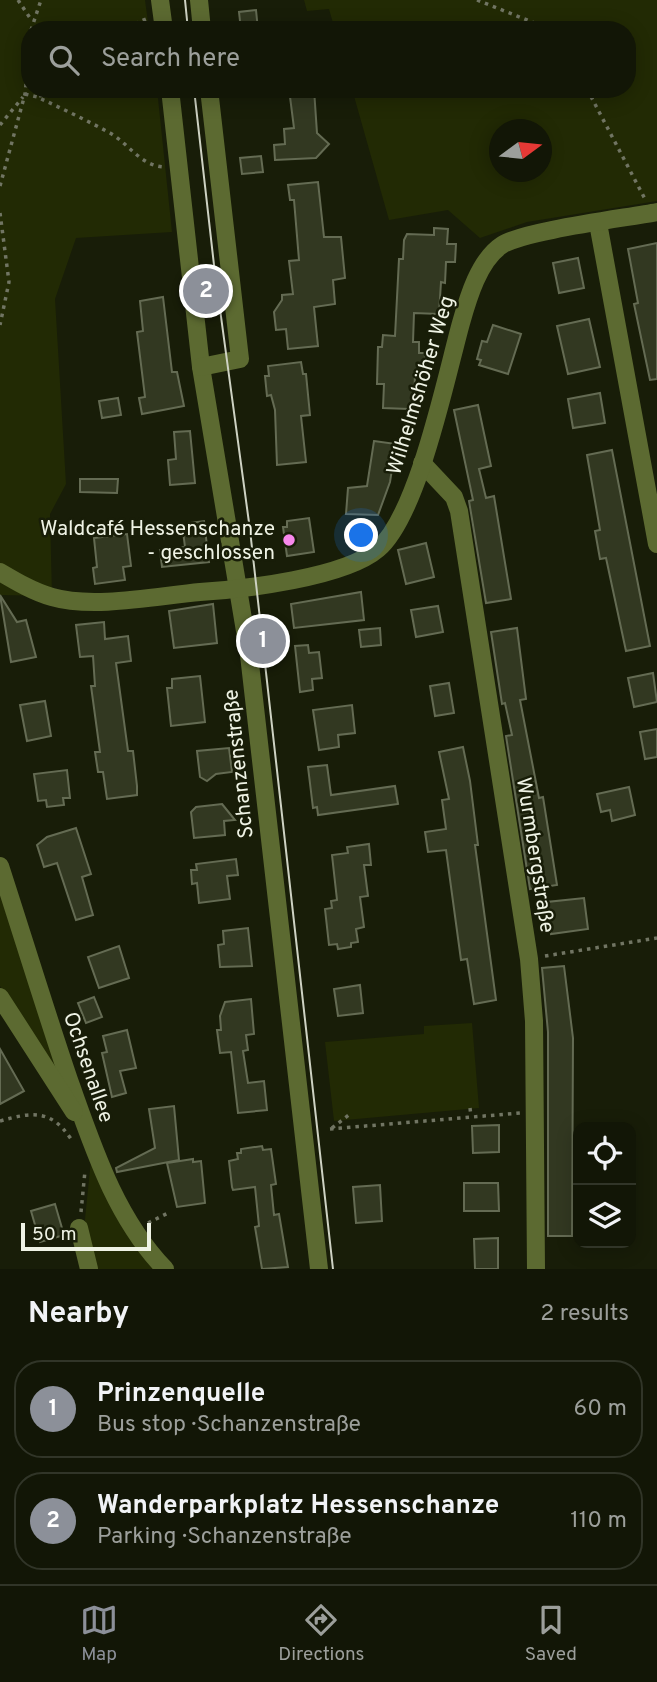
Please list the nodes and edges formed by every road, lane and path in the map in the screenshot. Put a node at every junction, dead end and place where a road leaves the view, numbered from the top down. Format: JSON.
{"nodes":[{"id":1,"x":18,"y":0,"type":"edge"},
{"id":2,"x":41,"y":0,"type":"edge"},
{"id":3,"x":199,"y":0,"type":"edge"},
{"id":4,"x":477,"y":0,"type":"edge"},
{"id":5,"x":162,"y":15,"type":"edge"},
{"id":6,"x":31,"y":21,"type":"edge"},
{"id":7,"x":32,"y":21,"type":"edge"},
{"id":8,"x":137,"y":21,"type":"edge"},
{"id":9,"x":201,"y":21,"type":"edge"},
{"id":10,"x":530,"y":21,"type":"edge"},
{"id":11,"x":22,"y":98,"type":"edge"},
{"id":12,"x":24,"y":98,"type":"edge"},
{"id":13,"x":39,"y":98,"type":"edge"},
{"id":14,"x":171,"y":98,"type":"edge"},
{"id":15,"x":210,"y":98,"type":"edge"},
{"id":16,"x":592,"y":98,"type":"edge"},
{"id":17,"x":0,"y":125,"type":"edge"},
{"id":18,"x":179,"y":168,"type":"junction"},
{"id":19,"x":0,"y":186,"type":"edge"},
{"id":20,"x":0,"y":213,"type":"edge"},
{"id":21,"x":655,"y":213,"type":"edge"},
{"id":22,"x":598,"y":223,"type":"junction"},
{"id":23,"x":0,"y":325,"type":"edge"},
{"id":24,"x":201,"y":367,"type":"junction"},
{"id":25,"x":422,"y":463,"type":"junction"},
{"id":26,"x":657,"y":544,"type":"edge"},
{"id":27,"x":0,"y":572,"type":"edge"},
{"id":28,"x":237,"y":589,"type":"junction"},
{"id":29,"x":0,"y":866,"type":"edge"},
{"id":30,"x":657,"y":938,"type":"edge"},
{"id":31,"x":529,"y":959,"type":"junction"},
{"id":32,"x":0,"y":997,"type":"edge"},
{"id":33,"x":470,"y":1108,"type":"dead end"},
{"id":34,"x":350,"y":1114,"type":"dead end"},
{"id":35,"x":517,"y":1114,"type":"dead end"},
{"id":36,"x":471,"y":1116,"type":"junction"},
{"id":37,"x":0,"y":1121,"type":"edge"},
{"id":38,"x":82,"y":1140,"type":"junction"},
{"id":39,"x":85,"y":1165,"type":"dead end"},
{"id":40,"x":79,"y":1228,"type":"joint"},
{"id":41,"x":89,"y":1269,"type":"edge"},
{"id":42,"x":165,"y":1269,"type":"edge"},
{"id":43,"x":319,"y":1269,"type":"edge"},
{"id":44,"x":536,"y":1269,"type":"edge"}],
"edges":[{"from":1,"to":6,"type":"path"},
{"from":2,"to":7,"type":"path"},
{"from":3,"to":9,"type":"street"},
{"from":4,"to":10,"type":"path"},
{"from":5,"to":8,"type":"path"},
{"from":11,"to":17,"type":"path"},
{"from":12,"to":19,"type":"path"},
{"from":13,"to":18,"type":"path"},
{"from":14,"to":18,"type":"street","name":"Schanzenstraße"},
{"from":15,"to":24,"type":"street"},
{"from":16,"to":21,"type":"path"},
{"from":18,"to":24,"type":"street","name":"Schanzenstraße"},
{"from":20,"to":23,"type":"path"},
{"from":21,"to":22,"type":"street","name":"Wilhelmshöher Weg"},
{"from":22,"to":25,"type":"street","name":"Wilhelmshöher Weg"},
{"from":22,"to":26,"type":"street"},
{"from":24,"to":28,"type":"street","name":"Schanzenstraße"},
{"from":25,"to":28,"type":"street","name":"Wilhelmshöher Weg"},
{"from":25,"to":31,"type":"street","name":"Wurmbergstraße"},
{"from":27,"to":28,"type":"street","name":"Wilhelmshöher Weg"},
{"from":28,"to":43,"type":"street","name":"Schanzenstraße"},
{"from":29,"to":38,"type":"street","name":"Ochsenallee"},
{"from":30,"to":31,"type":"path"},
{"from":31,"to":44,"type":"street","name":"Wurmbergstraße"},
{"from":32,"to":38,"type":"street"},
{"from":33,"to":36,"type":"path"},
{"from":34,"to":36,"type":"path"},
{"from":35,"to":36,"type":"path"},
{"from":37,"to":38,"type":"path"},
{"from":38,"to":42,"type":"street","name":"Ochsenallee"},
{"from":39,"to":40,"type":"path"},
{"from":40,"to":41,"type":"street"}]}
